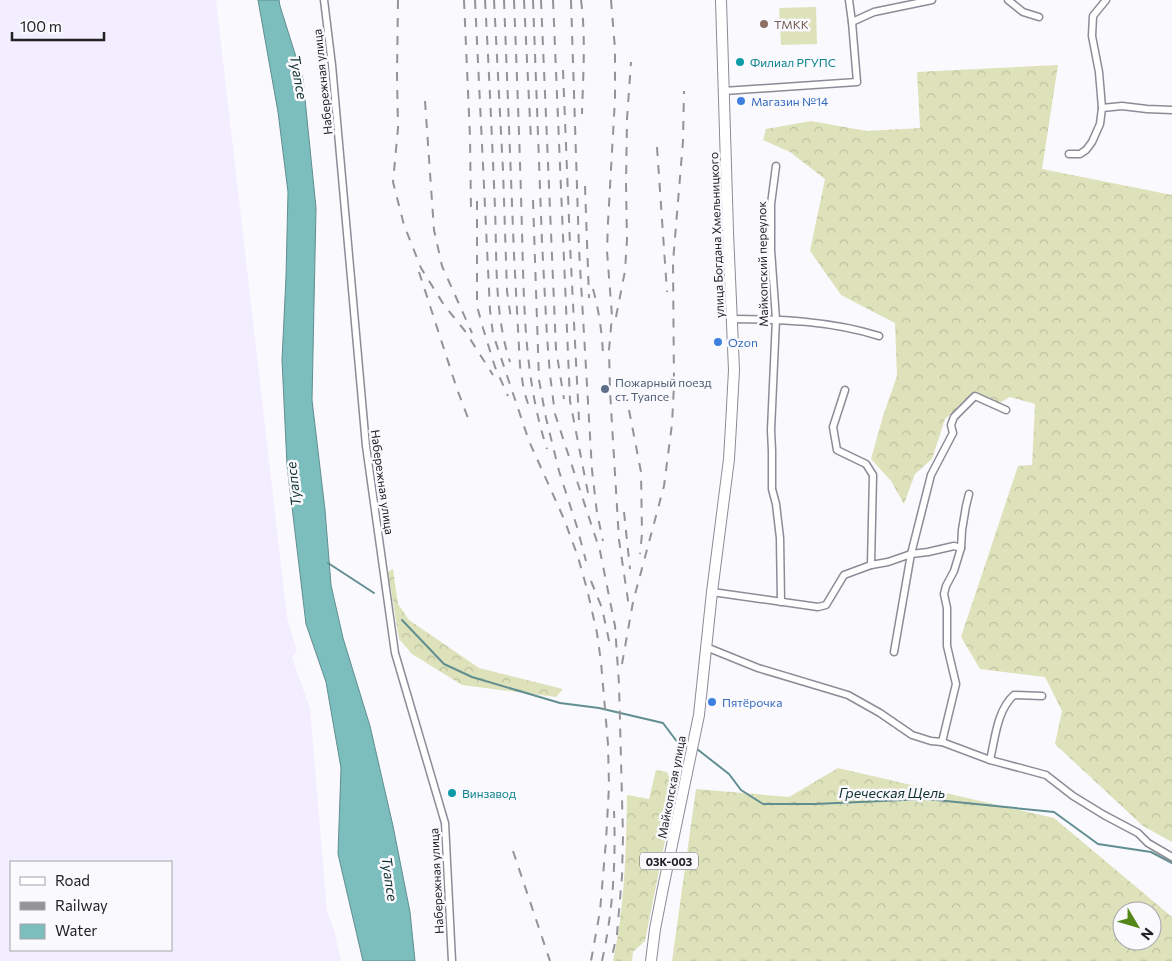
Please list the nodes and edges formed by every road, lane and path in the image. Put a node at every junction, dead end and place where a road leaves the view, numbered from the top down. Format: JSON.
{"nodes":[{"id":1,"x":324,"y":0,"type":"edge"},
{"id":2,"x":721,"y":0,"type":"edge"},
{"id":3,"x":849,"y":0,"type":"edge"},
{"id":4,"x":932,"y":0,"type":"edge"},
{"id":5,"x":1008,"y":0,"type":"edge"},
{"id":6,"x":1106,"y":0,"type":"edge"},
{"id":7,"x":1039,"y":17,"type":"dead end"},
{"id":8,"x":852,"y":22,"type":"junction"},
{"id":9,"x":724,"y":91,"type":"junction"},
{"id":10,"x":1102,"y":108,"type":"junction"},
{"id":11,"x":1172,"y":110,"type":"edge"},
{"id":12,"x":1069,"y":154,"type":"dead end"},
{"id":13,"x":776,"y":166,"type":"dead end"},
{"id":14,"x":732,"y":319,"type":"junction"},
{"id":15,"x":776,"y":319,"type":"junction"},
{"id":16,"x":878,"y":336,"type":"dead end"},
{"id":17,"x":846,"y":390,"type":"dead end"},
{"id":18,"x":1006,"y":410,"type":"dead end"},
{"id":19,"x":969,"y":494,"type":"dead end"},
{"id":20,"x":961,"y":548,"type":"junction"},
{"id":21,"x":910,"y":554,"type":"junction"},
{"id":22,"x":871,"y":565,"type":"junction"},
{"id":23,"x":712,"y":592,"type":"junction"},
{"id":24,"x":781,"y":602,"type":"junction"},
{"id":25,"x":706,"y":647,"type":"junction"},
{"id":26,"x":894,"y":652,"type":"dead end"},
{"id":27,"x":1042,"y":696,"type":"dead end"},
{"id":28,"x":942,"y":742,"type":"junction"},
{"id":29,"x":990,"y":760,"type":"junction"},
{"id":30,"x":1172,"y":857,"type":"edge"},
{"id":31,"x":452,"y":961,"type":"edge"},
{"id":32,"x":651,"y":961,"type":"edge"}],
"edges":[{"from":1,"to":31,"type":"street","name":"Набережная улица"},
{"from":2,"to":9,"type":"main road","name":"улица Богдана Хмельницкого","number":"03К-003"},
{"from":3,"to":8,"type":"street"},
{"from":4,"to":8,"type":"street"},
{"from":5,"to":7,"type":"street"},
{"from":6,"to":10,"type":"street"},
{"from":8,"to":9,"type":"street"},
{"from":9,"to":14,"type":"main road","name":"улица Богдана Хмельницкого","number":"03К-003"},
{"from":10,"to":11,"type":"street"},
{"from":10,"to":12,"type":"street"},
{"from":13,"to":15,"type":"street","name":"Майкопский переулок"},
{"from":14,"to":15,"type":"street"},
{"from":14,"to":23,"type":"main road","name":"улица Богдана Хмельницкого","number":"03К-003"},
{"from":15,"to":16,"type":"street"},
{"from":15,"to":24,"type":"street","name":"Майкопский переулок"},
{"from":17,"to":22,"type":"street"},
{"from":18,"to":21,"type":"street"},
{"from":19,"to":20,"type":"street"},
{"from":20,"to":21,"type":"street"},
{"from":20,"to":28,"type":"street"},
{"from":21,"to":22,"type":"street"},
{"from":21,"to":26,"type":"street"},
{"from":22,"to":24,"type":"street"},
{"from":23,"to":24,"type":"street"},
{"from":23,"to":25,"type":"main road","name":"улица Богдана Хмельницкого","number":"03К-003"},
{"from":25,"to":28,"type":"street"},
{"from":25,"to":32,"type":"main road","name":"Майкопская улица","number":"03К-003"},
{"from":27,"to":29,"type":"street"},
{"from":28,"to":29,"type":"street"},
{"from":29,"to":30,"type":"street"}]}
